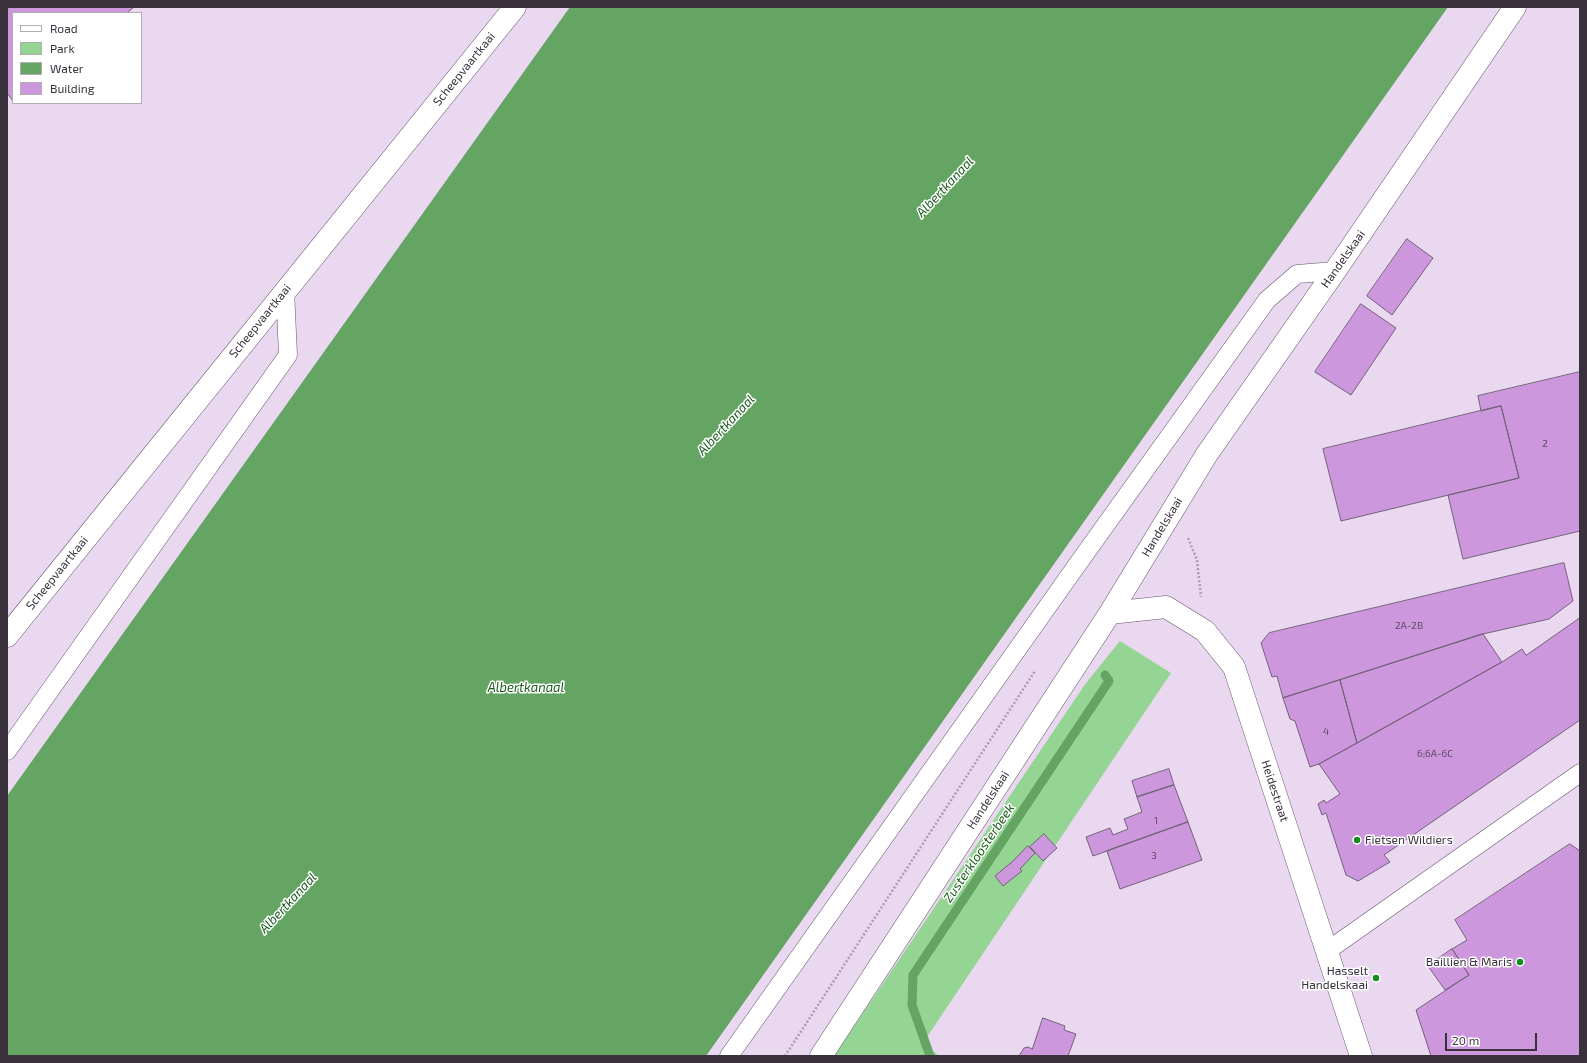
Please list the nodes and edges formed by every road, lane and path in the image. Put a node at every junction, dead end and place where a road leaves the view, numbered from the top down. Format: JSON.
{"nodes":[{"id":1,"x":515,"y":7,"type":"edge"},
{"id":2,"x":1515,"y":7,"type":"edge"},
{"id":3,"x":1335,"y":271,"type":"junction"},
{"id":4,"x":285,"y":290,"type":"junction"},
{"id":5,"x":1178,"y":501,"type":"junction"},
{"id":6,"x":1110,"y":613,"type":"junction"},
{"id":7,"x":1205,"y":631,"type":"junction"},
{"id":8,"x":7,"y":636,"type":"edge"},
{"id":9,"x":1036,"y":670,"type":"dead end"},
{"id":10,"x":7,"y":751,"type":"edge"},
{"id":11,"x":1580,"y":773,"type":"edge"},
{"id":12,"x":1327,"y":951,"type":"junction"},
{"id":13,"x":730,"y":1056,"type":"edge"},
{"id":14,"x":785,"y":1056,"type":"edge"},
{"id":15,"x":821,"y":1056,"type":"edge"},
{"id":16,"x":1361,"y":1056,"type":"edge"}],
"edges":[{"from":1,"to":4,"type":"street","name":"Scheepvaartkaai"},
{"from":2,"to":3,"type":"street","name":"Handelskaai"},
{"from":3,"to":5,"type":"street","name":"Handelskaai"},
{"from":3,"to":13,"type":"lane"},
{"from":4,"to":8,"type":"street","name":"Scheepvaartkaai"},
{"from":4,"to":10,"type":"lane"},
{"from":5,"to":6,"type":"street","name":"Handelskaai"},
{"from":5,"to":7,"type":"path"},
{"from":6,"to":7,"type":"street","name":"Heidestraat"},
{"from":6,"to":15,"type":"street","name":"Handelskaai"},
{"from":7,"to":12,"type":"street","name":"Heidestraat"},
{"from":9,"to":14,"type":"path"},
{"from":11,"to":12,"type":"lane"},
{"from":12,"to":16,"type":"street","name":"Heidestraat"}]}
